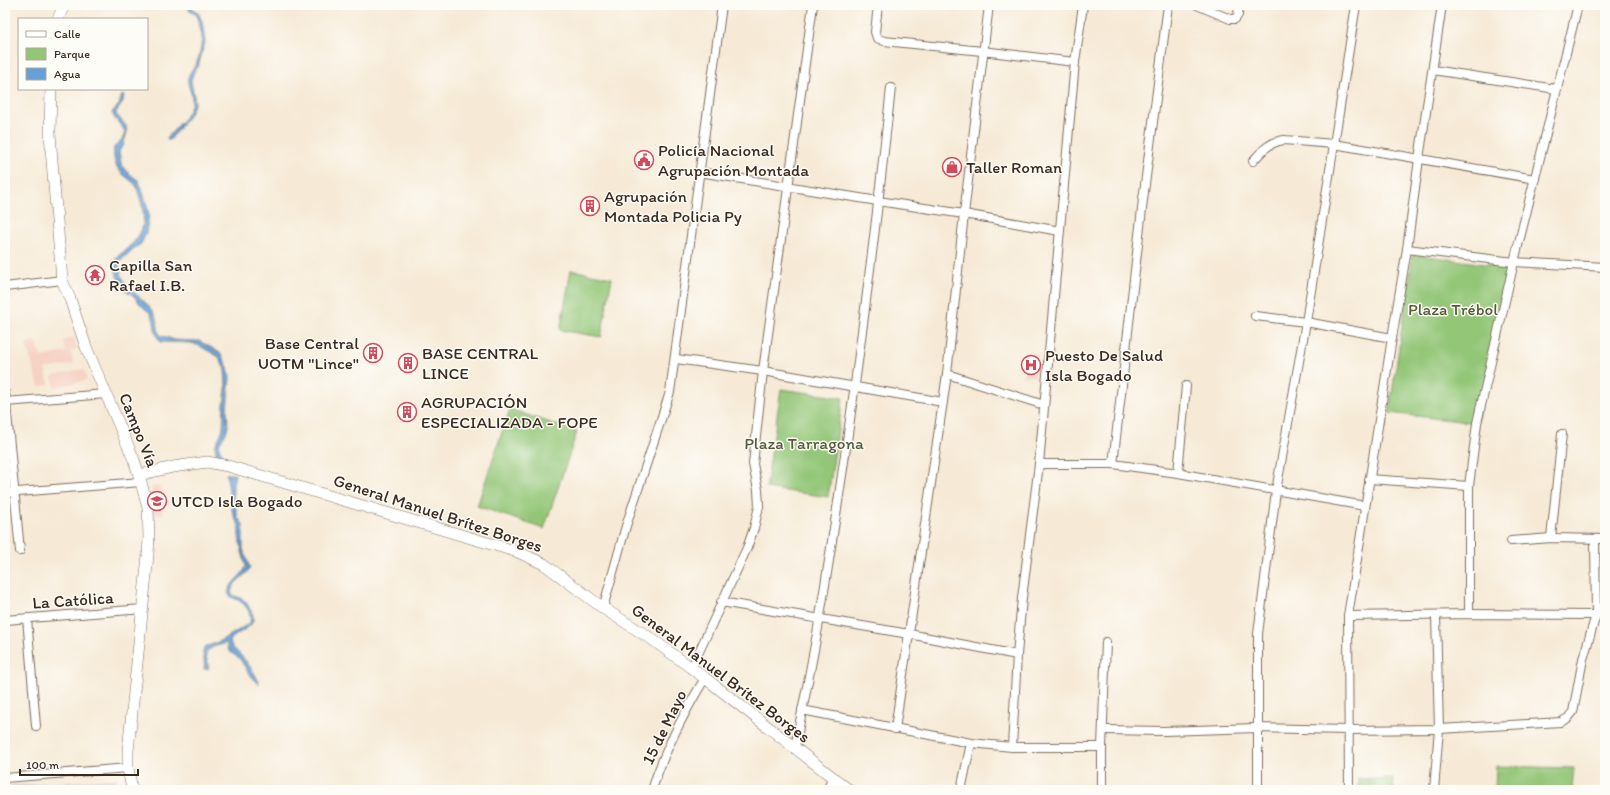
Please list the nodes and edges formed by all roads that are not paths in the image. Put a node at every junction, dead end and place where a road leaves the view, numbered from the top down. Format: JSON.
{"nodes":[{"id":1,"x":64,"y":5,"type":"edge"},
{"id":2,"x":722,"y":5,"type":"edge"},
{"id":3,"x":812,"y":5,"type":"edge"},
{"id":4,"x":878,"y":5,"type":"edge"},
{"id":5,"x":989,"y":5,"type":"edge"},
{"id":6,"x":1083,"y":5,"type":"edge"},
{"id":7,"x":1168,"y":5,"type":"edge"},
{"id":8,"x":1197,"y":5,"type":"edge"},
{"id":9,"x":1240,"y":5,"type":"edge"},
{"id":10,"x":1356,"y":5,"type":"edge"},
{"id":11,"x":1442,"y":5,"type":"edge"},
{"id":12,"x":1578,"y":5,"type":"edge"},
{"id":13,"x":58,"y":18,"type":"edge"},
{"id":14,"x":982,"y":51,"type":"junction"},
{"id":15,"x":1075,"y":62,"type":"junction"},
{"id":16,"x":1433,"y":70,"type":"junction"},
{"id":17,"x":891,"y":88,"type":"dead end"},
{"id":18,"x":1556,"y":89,"type":"junction"},
{"id":19,"x":51,"y":90,"type":"edge"},
{"id":20,"x":1334,"y":144,"type":"junction"},
{"id":21,"x":1419,"y":158,"type":"junction"},
{"id":22,"x":1253,"y":161,"type":"dead end"},
{"id":23,"x":700,"y":172,"type":"junction"},
{"id":24,"x":1535,"y":178,"type":"junction"},
{"id":25,"x":789,"y":186,"type":"junction"},
{"id":26,"x":878,"y":201,"type":"junction"},
{"id":27,"x":964,"y":214,"type":"junction"},
{"id":28,"x":1060,"y":231,"type":"junction"},
{"id":29,"x":1407,"y":249,"type":"junction"},
{"id":30,"x":1514,"y":262,"type":"junction"},
{"id":31,"x":1605,"y":268,"type":"edge"},
{"id":32,"x":62,"y":280,"type":"junction"},
{"id":33,"x":5,"y":287,"type":"edge"},
{"id":34,"x":1256,"y":316,"type":"dead end"},
{"id":35,"x":1306,"y":322,"type":"junction"},
{"id":36,"x":1392,"y":338,"type":"junction"},
{"id":37,"x":676,"y":359,"type":"junction"},
{"id":38,"x":763,"y":371,"type":"junction"},
{"id":39,"x":947,"y":374,"type":"junction"},
{"id":40,"x":1186,"y":386,"type":"dead end"},
{"id":41,"x":855,"y":388,"type":"junction"},
{"id":42,"x":5,"y":393,"type":"edge"},
{"id":43,"x":106,"y":394,"type":"junction"},
{"id":44,"x":5,"y":402,"type":"edge"},
{"id":45,"x":943,"y":402,"type":"junction"},
{"id":46,"x":1044,"y":405,"type":"junction"},
{"id":47,"x":1562,"y":434,"type":"dead end"},
{"id":48,"x":1039,"y":464,"type":"junction"},
{"id":49,"x":1113,"y":464,"type":"junction"},
{"id":50,"x":1178,"y":473,"type":"junction"},
{"id":51,"x":140,"y":479,"type":"junction"},
{"id":52,"x":1369,"y":479,"type":"junction"},
{"id":53,"x":1469,"y":486,"type":"junction"},
{"id":54,"x":1276,"y":491,"type":"junction"},
{"id":55,"x":15,"y":492,"type":"junction"},
{"id":56,"x":5,"y":493,"type":"edge"},
{"id":57,"x":1364,"y":506,"type":"junction"},
{"id":58,"x":1551,"y":538,"type":"junction"},
{"id":59,"x":1605,"y":538,"type":"edge"},
{"id":60,"x":1594,"y":539,"type":"junction"},
{"id":61,"x":1511,"y":541,"type":"dead end"},
{"id":62,"x":20,"y":551,"type":"dead end"},
{"id":63,"x":721,"y":602,"type":"junction"},
{"id":64,"x":603,"y":608,"type":"junction"},
{"id":65,"x":143,"y":609,"type":"junction"},
{"id":66,"x":1469,"y":614,"type":"junction"},
{"id":67,"x":1436,"y":615,"type":"junction"},
{"id":68,"x":1596,"y":615,"type":"junction"},
{"id":69,"x":1348,"y":616,"type":"junction"},
{"id":70,"x":27,"y":618,"type":"junction"},
{"id":71,"x":820,"y":618,"type":"junction"},
{"id":72,"x":5,"y":620,"type":"edge"},
{"id":73,"x":909,"y":634,"type":"junction"},
{"id":74,"x":1106,"y":642,"type":"dead end"},
{"id":75,"x":1017,"y":655,"type":"junction"},
{"id":76,"x":691,"y":669,"type":"junction"},
{"id":77,"x":705,"y":678,"type":"junction"},
{"id":78,"x":802,"y":710,"type":"junction"},
{"id":79,"x":36,"y":726,"type":"dead end"},
{"id":80,"x":1257,"y":728,"type":"junction"},
{"id":81,"x":895,"y":729,"type":"junction"},
{"id":82,"x":1439,"y":729,"type":"junction"},
{"id":83,"x":1103,"y":730,"type":"junction"},
{"id":84,"x":1348,"y":730,"type":"junction"},
{"id":85,"x":971,"y":743,"type":"junction"},
{"id":86,"x":1012,"y":747,"type":"junction"},
{"id":87,"x":1102,"y":747,"type":"junction"},
{"id":88,"x":794,"y":748,"type":"junction"},
{"id":89,"x":128,"y":768,"type":"junction"},
{"id":90,"x":832,"y":777,"type":"junction"},
{"id":91,"x":5,"y":778,"type":"edge"},
{"id":92,"x":132,"y":790,"type":"edge"},
{"id":93,"x":652,"y":790,"type":"edge"},
{"id":94,"x":828,"y":790,"type":"edge"},
{"id":95,"x":849,"y":790,"type":"edge"},
{"id":96,"x":961,"y":790,"type":"edge"},
{"id":97,"x":1102,"y":790,"type":"edge"},
{"id":98,"x":1258,"y":790,"type":"edge"},
{"id":99,"x":1349,"y":790,"type":"edge"},
{"id":100,"x":1434,"y":790,"type":"edge"}],
"edges":[{"from":1,"to":13,"type":"street"},
{"from":2,"to":23,"type":"street"},
{"from":3,"to":25,"type":"street"},
{"from":4,"to":14,"type":"street"},
{"from":5,"to":14,"type":"street"},
{"from":6,"to":15,"type":"street"},
{"from":7,"to":49,"type":"street"},
{"from":8,"to":9,"type":"street"},
{"from":10,"to":20,"type":"street"},
{"from":11,"to":16,"type":"street"},
{"from":12,"to":18,"type":"street"},
{"from":14,"to":15,"type":"street"},
{"from":14,"to":27,"type":"street"},
{"from":15,"to":28,"type":"street"},
{"from":16,"to":18,"type":"street"},
{"from":16,"to":21,"type":"street"},
{"from":17,"to":26,"type":"street"},
{"from":18,"to":24,"type":"street"},
{"from":19,"to":32,"type":"street","name":"Campo Vía"},
{"from":20,"to":21,"type":"street"},
{"from":20,"to":22,"type":"street"},
{"from":20,"to":35,"type":"street"},
{"from":21,"to":24,"type":"street"},
{"from":21,"to":29,"type":"street"},
{"from":23,"to":25,"type":"street"},
{"from":23,"to":37,"type":"street"},
{"from":24,"to":30,"type":"street"},
{"from":25,"to":26,"type":"street"},
{"from":25,"to":38,"type":"street"},
{"from":26,"to":27,"type":"street"},
{"from":26,"to":41,"type":"street"},
{"from":27,"to":28,"type":"street"},
{"from":27,"to":39,"type":"street"},
{"from":28,"to":46,"type":"street"},
{"from":29,"to":30,"type":"street"},
{"from":29,"to":36,"type":"street"},
{"from":30,"to":31,"type":"street"},
{"from":30,"to":53,"type":"street"},
{"from":32,"to":33,"type":"street"},
{"from":32,"to":43,"type":"street","name":"Campo Vía"},
{"from":34,"to":35,"type":"street"},
{"from":35,"to":36,"type":"street"},
{"from":35,"to":54,"type":"street"},
{"from":36,"to":52,"type":"street"},
{"from":37,"to":38,"type":"street"},
{"from":37,"to":64,"type":"street"},
{"from":38,"to":41,"type":"street"},
{"from":38,"to":63,"type":"street"},
{"from":39,"to":45,"type":"street"},
{"from":39,"to":46,"type":"street"},
{"from":40,"to":50,"type":"street"},
{"from":41,"to":45,"type":"street"},
{"from":41,"to":71,"type":"street"},
{"from":42,"to":44,"type":"street"},
{"from":43,"to":44,"type":"street"},
{"from":43,"to":51,"type":"street","name":"Campo Vía"},
{"from":44,"to":55,"type":"street"},
{"from":45,"to":73,"type":"street"},
{"from":46,"to":48,"type":"street"},
{"from":47,"to":58,"type":"street"},
{"from":48,"to":49,"type":"street"},
{"from":48,"to":75,"type":"street"},
{"from":49,"to":50,"type":"street"},
{"from":50,"to":54,"type":"street"},
{"from":51,"to":55,"type":"street"},
{"from":51,"to":64,"type":"street","name":"General Manuel Brítez Borges"},
{"from":51,"to":65,"type":"street","name":"Campo Vía"},
{"from":52,"to":53,"type":"street"},
{"from":52,"to":57,"type":"street"},
{"from":53,"to":66,"type":"street"},
{"from":54,"to":57,"type":"street"},
{"from":54,"to":80,"type":"street"},
{"from":55,"to":56,"type":"street"},
{"from":55,"to":62,"type":"street"},
{"from":57,"to":69,"type":"street"},
{"from":58,"to":60,"type":"street"},
{"from":58,"to":61,"type":"street"},
{"from":59,"to":60,"type":"street"},
{"from":60,"to":68,"type":"street"},
{"from":63,"to":71,"type":"street"},
{"from":63,"to":76,"type":"street"},
{"from":64,"to":76,"type":"street","name":"General Manuel Brítez Borges"},
{"from":65,"to":70,"type":"street","name":"La Católica"},
{"from":65,"to":89,"type":"street","name":"Campo Vía"},
{"from":66,"to":67,"type":"street"},
{"from":66,"to":68,"type":"street"},
{"from":67,"to":69,"type":"street"},
{"from":67,"to":82,"type":"street"},
{"from":68,"to":82,"type":"street"},
{"from":69,"to":84,"type":"street"},
{"from":70,"to":72,"type":"street","name":"La Católica"},
{"from":70,"to":79,"type":"street"},
{"from":71,"to":73,"type":"street"},
{"from":71,"to":78,"type":"street"},
{"from":73,"to":75,"type":"street"},
{"from":73,"to":81,"type":"street"},
{"from":74,"to":83,"type":"street"},
{"from":75,"to":86,"type":"street"},
{"from":76,"to":77,"type":"street","name":"General Manuel Brítez Borges"},
{"from":77,"to":88,"type":"street","name":"General Manuel Brítez Borges"},
{"from":77,"to":93,"type":"street","name":"15 de Mayo"},
{"from":78,"to":81,"type":"street"},
{"from":78,"to":88,"type":"street"},
{"from":80,"to":83,"type":"street"},
{"from":80,"to":84,"type":"street"},
{"from":80,"to":98,"type":"street"},
{"from":81,"to":85,"type":"street"},
{"from":82,"to":84,"type":"street"},
{"from":82,"to":100,"type":"street"},
{"from":83,"to":87,"type":"street"},
{"from":84,"to":99,"type":"street"},
{"from":85,"to":86,"type":"street"},
{"from":85,"to":96,"type":"street"},
{"from":86,"to":87,"type":"street"},
{"from":87,"to":97,"type":"street"},
{"from":88,"to":90,"type":"street","name":"General Manuel Brítez Borges"},
{"from":89,"to":91,"type":"street"},
{"from":89,"to":92,"type":"street","name":"Campo Vía"},
{"from":90,"to":94,"type":"street"},
{"from":90,"to":95,"type":"street","name":"General Manuel Brítez Borges"}]}
